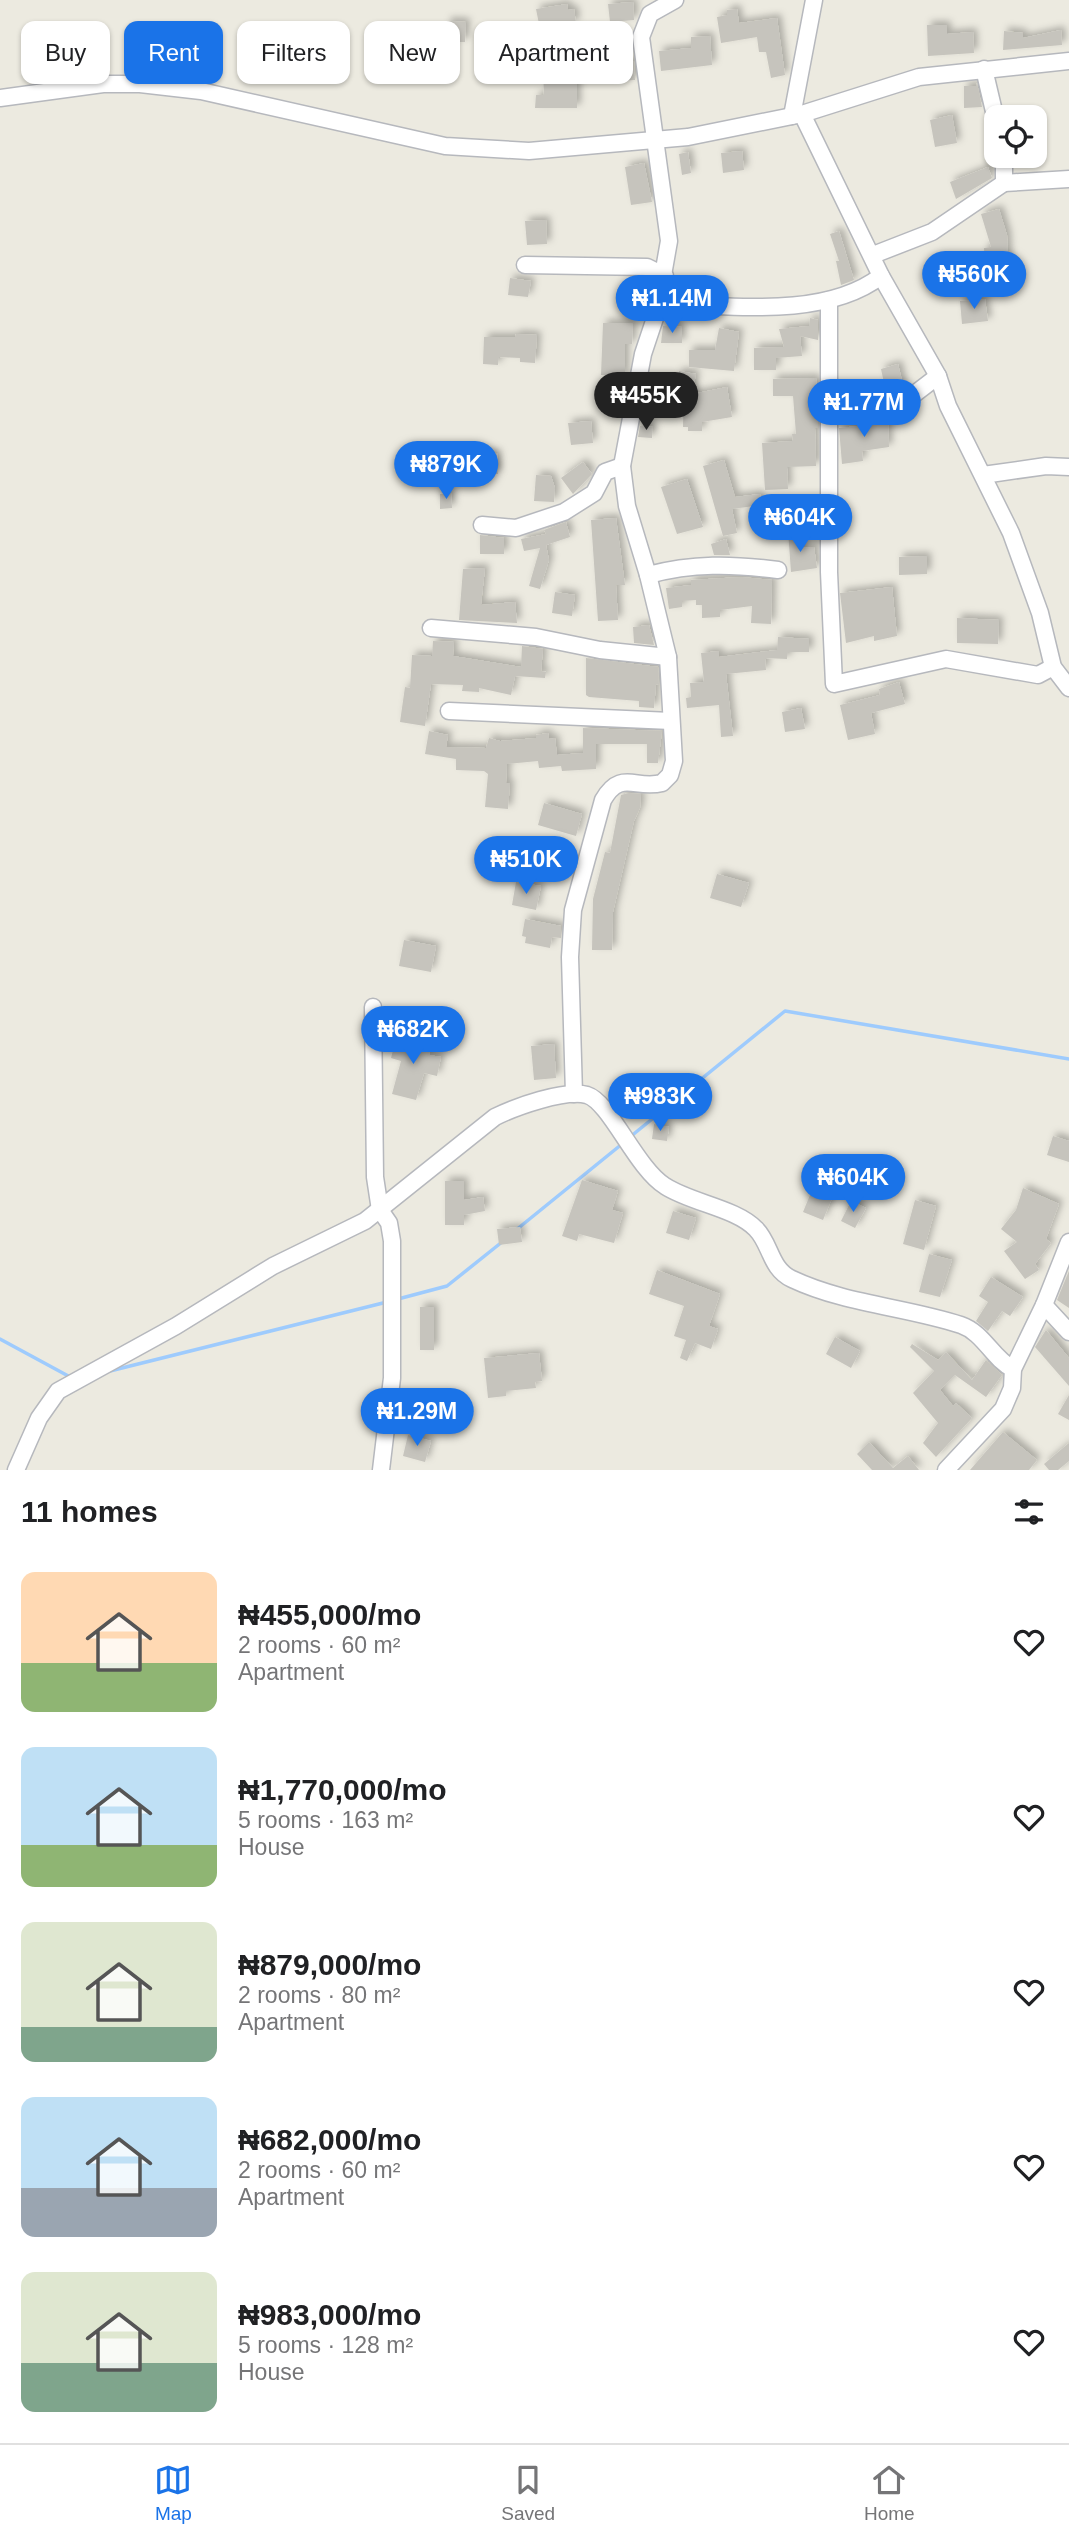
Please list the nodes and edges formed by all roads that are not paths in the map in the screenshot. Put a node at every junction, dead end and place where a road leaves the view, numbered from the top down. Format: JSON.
{"nodes":[{"id":1,"x":675,"y":0,"type":"edge"},
{"id":2,"x":814,"y":0,"type":"edge"},
{"id":3,"x":649,"y":7,"type":"edge"},
{"id":4,"x":1069,"y":61,"type":"edge"},
{"id":5,"x":984,"y":69,"type":"junction"},
{"id":6,"x":0,"y":98,"type":"edge"},
{"id":7,"x":992,"y":105,"type":"edge"},
{"id":8,"x":797,"y":115,"type":"junction"},
{"id":9,"x":654,"y":141,"type":"junction"},
{"id":10,"x":1004,"y":168,"type":"edge"},
{"id":11,"x":1069,"y":179,"type":"edge"},
{"id":12,"x":1004,"y":183,"type":"junction"},
{"id":13,"x":873,"y":255,"type":"junction"},
{"id":14,"x":525,"y":265,"type":"dead end"},
{"id":15,"x":665,"y":276,"type":"junction"},
{"id":16,"x":881,"y":276,"type":"junction"},
{"id":17,"x":829,"y":300,"type":"junction"},
{"id":18,"x":658,"y":303,"type":"junction"},
{"id":19,"x":938,"y":376,"type":"junction"},
{"id":20,"x":829,"y":405,"type":"junction"},
{"id":21,"x":622,"y":466,"type":"junction"},
{"id":22,"x":1069,"y":467,"type":"edge"},
{"id":23,"x":983,"y":475,"type":"junction"},
{"id":24,"x":482,"y":525,"type":"dead end"},
{"id":25,"x":778,"y":570,"type":"dead end"},
{"id":26,"x":648,"y":575,"type":"junction"},
{"id":27,"x":431,"y":628,"type":"dead end"},
{"id":28,"x":668,"y":657,"type":"junction"},
{"id":29,"x":1053,"y":667,"type":"junction"},
{"id":30,"x":1069,"y":688,"type":"edge"},
{"id":31,"x":449,"y":711,"type":"dead end"},
{"id":32,"x":671,"y":720,"type":"junction"},
{"id":33,"x":373,"y":1007,"type":"dead end"},
{"id":34,"x":574,"y":1094,"type":"junction"},
{"id":35,"x":380,"y":1210,"type":"junction"},
{"id":36,"x":1069,"y":1242,"type":"edge"},
{"id":37,"x":1044,"y":1305,"type":"junction"},
{"id":38,"x":1069,"y":1332,"type":"edge"},
{"id":39,"x":1013,"y":1369,"type":"junction"},
{"id":40,"x":16,"y":1470,"type":"edge"},
{"id":41,"x":381,"y":1470,"type":"edge"},
{"id":42,"x":946,"y":1470,"type":"edge"}],
"edges":[{"from":1,"to":3,"type":"street"},
{"from":2,"to":8,"type":"street"},
{"from":3,"to":9,"type":"street"},
{"from":4,"to":5,"type":"street"},
{"from":5,"to":7,"type":"street"},
{"from":5,"to":8,"type":"street"},
{"from":6,"to":9,"type":"street"},
{"from":8,"to":9,"type":"street"},
{"from":8,"to":13,"type":"street"},
{"from":9,"to":15,"type":"street"},
{"from":10,"to":12,"type":"street"},
{"from":11,"to":12,"type":"street"},
{"from":12,"to":13,"type":"street"},
{"from":13,"to":16,"type":"street"},
{"from":14,"to":15,"type":"street"},
{"from":15,"to":18,"type":"street"},
{"from":16,"to":17,"type":"street"},
{"from":16,"to":19,"type":"street"},
{"from":17,"to":18,"type":"street"},
{"from":17,"to":20,"type":"street"},
{"from":18,"to":21,"type":"street"},
{"from":19,"to":20,"type":"street"},
{"from":19,"to":23,"type":"street"},
{"from":20,"to":29,"type":"street"},
{"from":21,"to":24,"type":"street"},
{"from":21,"to":26,"type":"street"},
{"from":22,"to":23,"type":"street"},
{"from":23,"to":29,"type":"street"},
{"from":25,"to":26,"type":"street"},
{"from":26,"to":28,"type":"street"},
{"from":27,"to":28,"type":"street"},
{"from":28,"to":32,"type":"street"},
{"from":29,"to":30,"type":"street"},
{"from":31,"to":32,"type":"street"},
{"from":32,"to":34,"type":"street"},
{"from":33,"to":35,"type":"street"},
{"from":34,"to":35,"type":"street"},
{"from":34,"to":39,"type":"street"},
{"from":35,"to":40,"type":"street"},
{"from":35,"to":41,"type":"street"},
{"from":36,"to":37,"type":"street"},
{"from":37,"to":38,"type":"street"},
{"from":37,"to":39,"type":"street"},
{"from":39,"to":42,"type":"street"}]}
